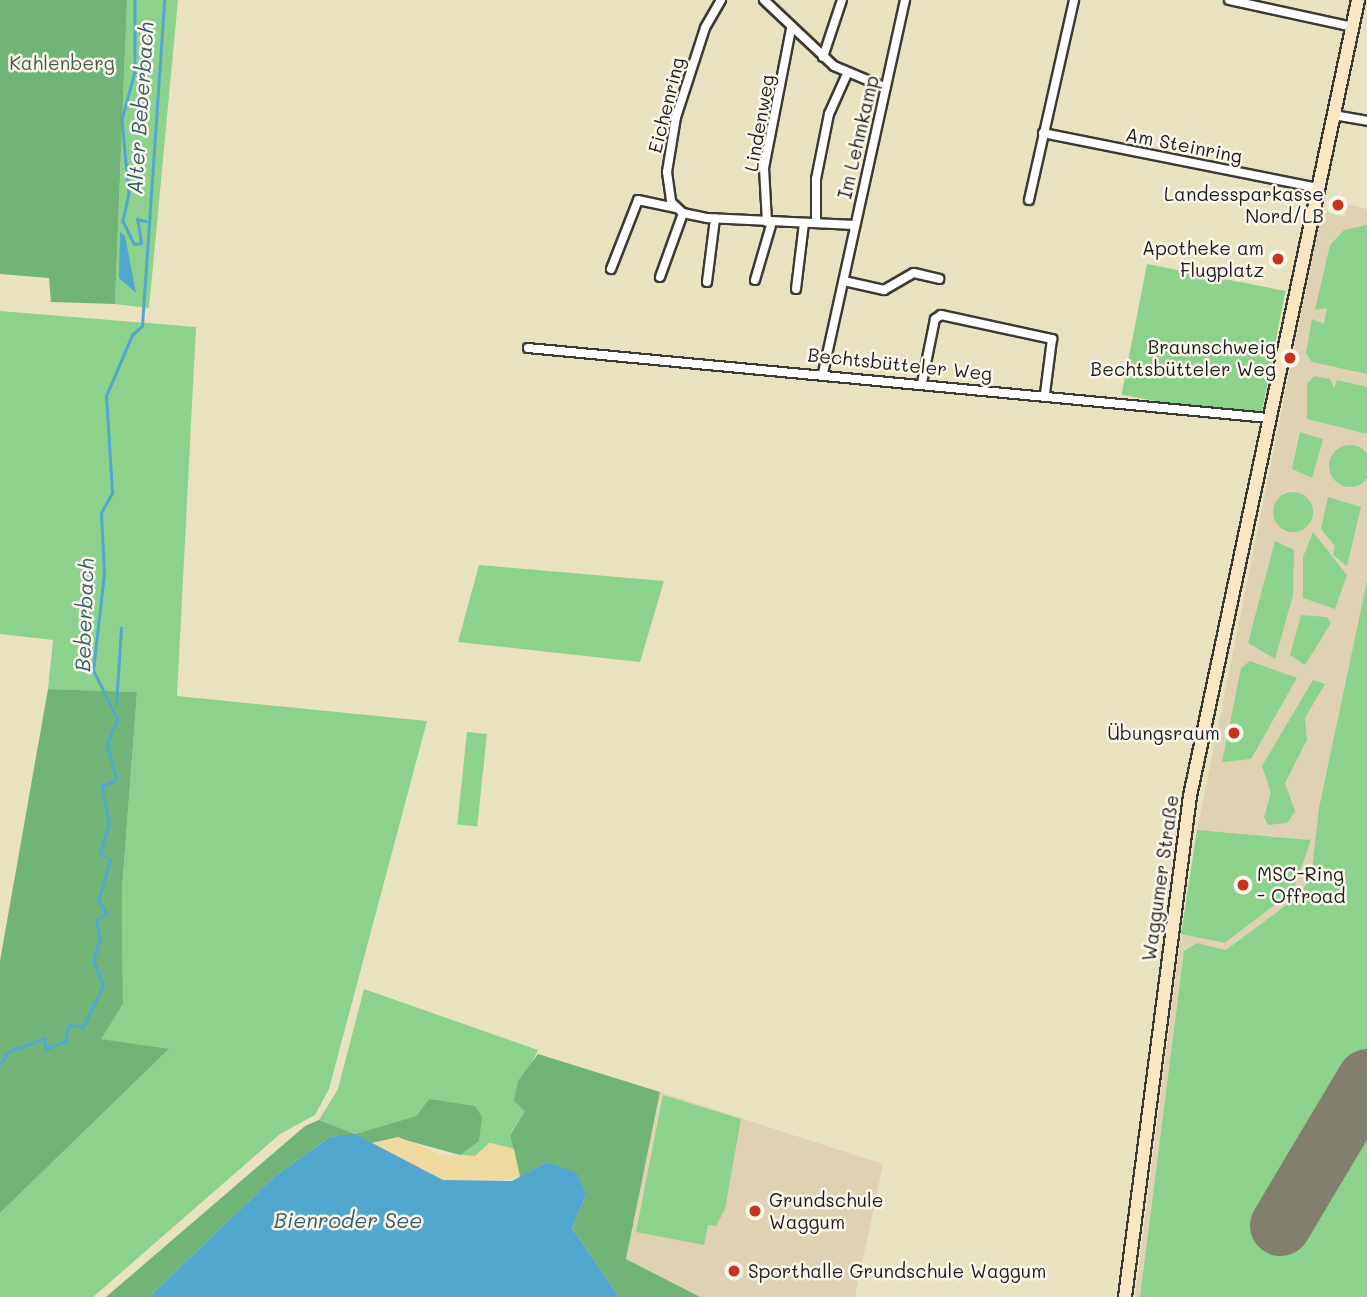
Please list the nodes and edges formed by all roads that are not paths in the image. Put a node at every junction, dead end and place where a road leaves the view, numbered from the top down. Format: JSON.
{"nodes":[{"id":1,"x":721,"y":0,"type":"edge"},
{"id":2,"x":842,"y":0,"type":"edge"},
{"id":3,"x":905,"y":0,"type":"edge"},
{"id":4,"x":1074,"y":0,"type":"edge"},
{"id":5,"x":1229,"y":0,"type":"edge"},
{"id":6,"x":1358,"y":0,"type":"edge"},
{"id":7,"x":770,"y":2,"type":"edge"},
{"id":8,"x":1353,"y":27,"type":"junction"},
{"id":9,"x":791,"y":29,"type":"junction"},
{"id":10,"x":822,"y":57,"type":"junction"},
{"id":11,"x":847,"y":74,"type":"junction"},
{"id":12,"x":886,"y":88,"type":"junction"},
{"id":13,"x":1334,"y":115,"type":"junction"},
{"id":14,"x":1367,"y":121,"type":"edge"},
{"id":15,"x":1043,"y":133,"type":"junction"},
{"id":16,"x":1318,"y":188,"type":"junction"},
{"id":17,"x":1029,"y":200,"type":"dead end"},
{"id":18,"x":679,"y":210,"type":"junction"},
{"id":19,"x":715,"y":219,"type":"junction"},
{"id":20,"x":770,"y":222,"type":"junction"},
{"id":21,"x":804,"y":223,"type":"junction"},
{"id":22,"x":816,"y":223,"type":"junction"},
{"id":23,"x":855,"y":225,"type":"junction"},
{"id":24,"x":611,"y":269,"type":"dead end"},
{"id":25,"x":660,"y":277,"type":"dead end"},
{"id":26,"x":939,"y":279,"type":"dead end"},
{"id":27,"x":755,"y":280,"type":"dead end"},
{"id":28,"x":844,"y":281,"type":"junction"},
{"id":29,"x":707,"y":282,"type":"dead end"},
{"id":30,"x":796,"y":289,"type":"dead end"},
{"id":31,"x":528,"y":348,"type":"dead end"},
{"id":32,"x":822,"y":373,"type":"junction"},
{"id":33,"x":922,"y":383,"type":"junction"},
{"id":34,"x":1045,"y":394,"type":"junction"},
{"id":35,"x":1269,"y":418,"type":"junction"},
{"id":36,"x":1125,"y":1297,"type":"edge"}],
"edges":[{"from":1,"to":18,"type":"street","name":"Eichenring"},
{"from":2,"to":10,"type":"street"},
{"from":3,"to":12,"type":"street","name":"Im Lehmkamp"},
{"from":4,"to":15,"type":"street"},
{"from":5,"to":8,"type":"street"},
{"from":6,"to":8,"type":"street","name":"Waggumer Straße"},
{"from":7,"to":9,"type":"street"},
{"from":8,"to":13,"type":"street","name":"Waggumer Straße"},
{"from":9,"to":10,"type":"street"},
{"from":9,"to":20,"type":"street","name":"Lindenweg"},
{"from":10,"to":11,"type":"street"},
{"from":11,"to":12,"type":"street"},
{"from":11,"to":22,"type":"street"},
{"from":12,"to":23,"type":"street","name":"Im Lehmkamp"},
{"from":13,"to":14,"type":"street"},
{"from":13,"to":16,"type":"street","name":"Waggumer Straße"},
{"from":15,"to":16,"type":"street","name":"Am Steinring"},
{"from":15,"to":17,"type":"street"},
{"from":16,"to":35,"type":"street","name":"Waggumer Straße"},
{"from":18,"to":19,"type":"street"},
{"from":18,"to":24,"type":"street"},
{"from":18,"to":25,"type":"street"},
{"from":19,"to":20,"type":"street"},
{"from":19,"to":29,"type":"street"},
{"from":20,"to":21,"type":"street"},
{"from":20,"to":27,"type":"street","name":"Lindenweg"},
{"from":21,"to":22,"type":"street"},
{"from":21,"to":30,"type":"street"},
{"from":22,"to":23,"type":"street"},
{"from":23,"to":28,"type":"street","name":"Im Lehmkamp"},
{"from":26,"to":28,"type":"street"},
{"from":28,"to":32,"type":"street","name":"Im Lehmkamp"},
{"from":31,"to":32,"type":"street","name":"Bechtsbütteler Weg"},
{"from":32,"to":33,"type":"street","name":"Bechtsbütteler Weg"},
{"from":33,"to":34,"type":"street","name":"Bechtsbütteler Weg"},
{"from":33,"to":34,"type":"street"},
{"from":34,"to":35,"type":"street","name":"Bechtsbütteler Weg"},
{"from":35,"to":36,"type":"street","name":"Waggumer Straße"}]}
